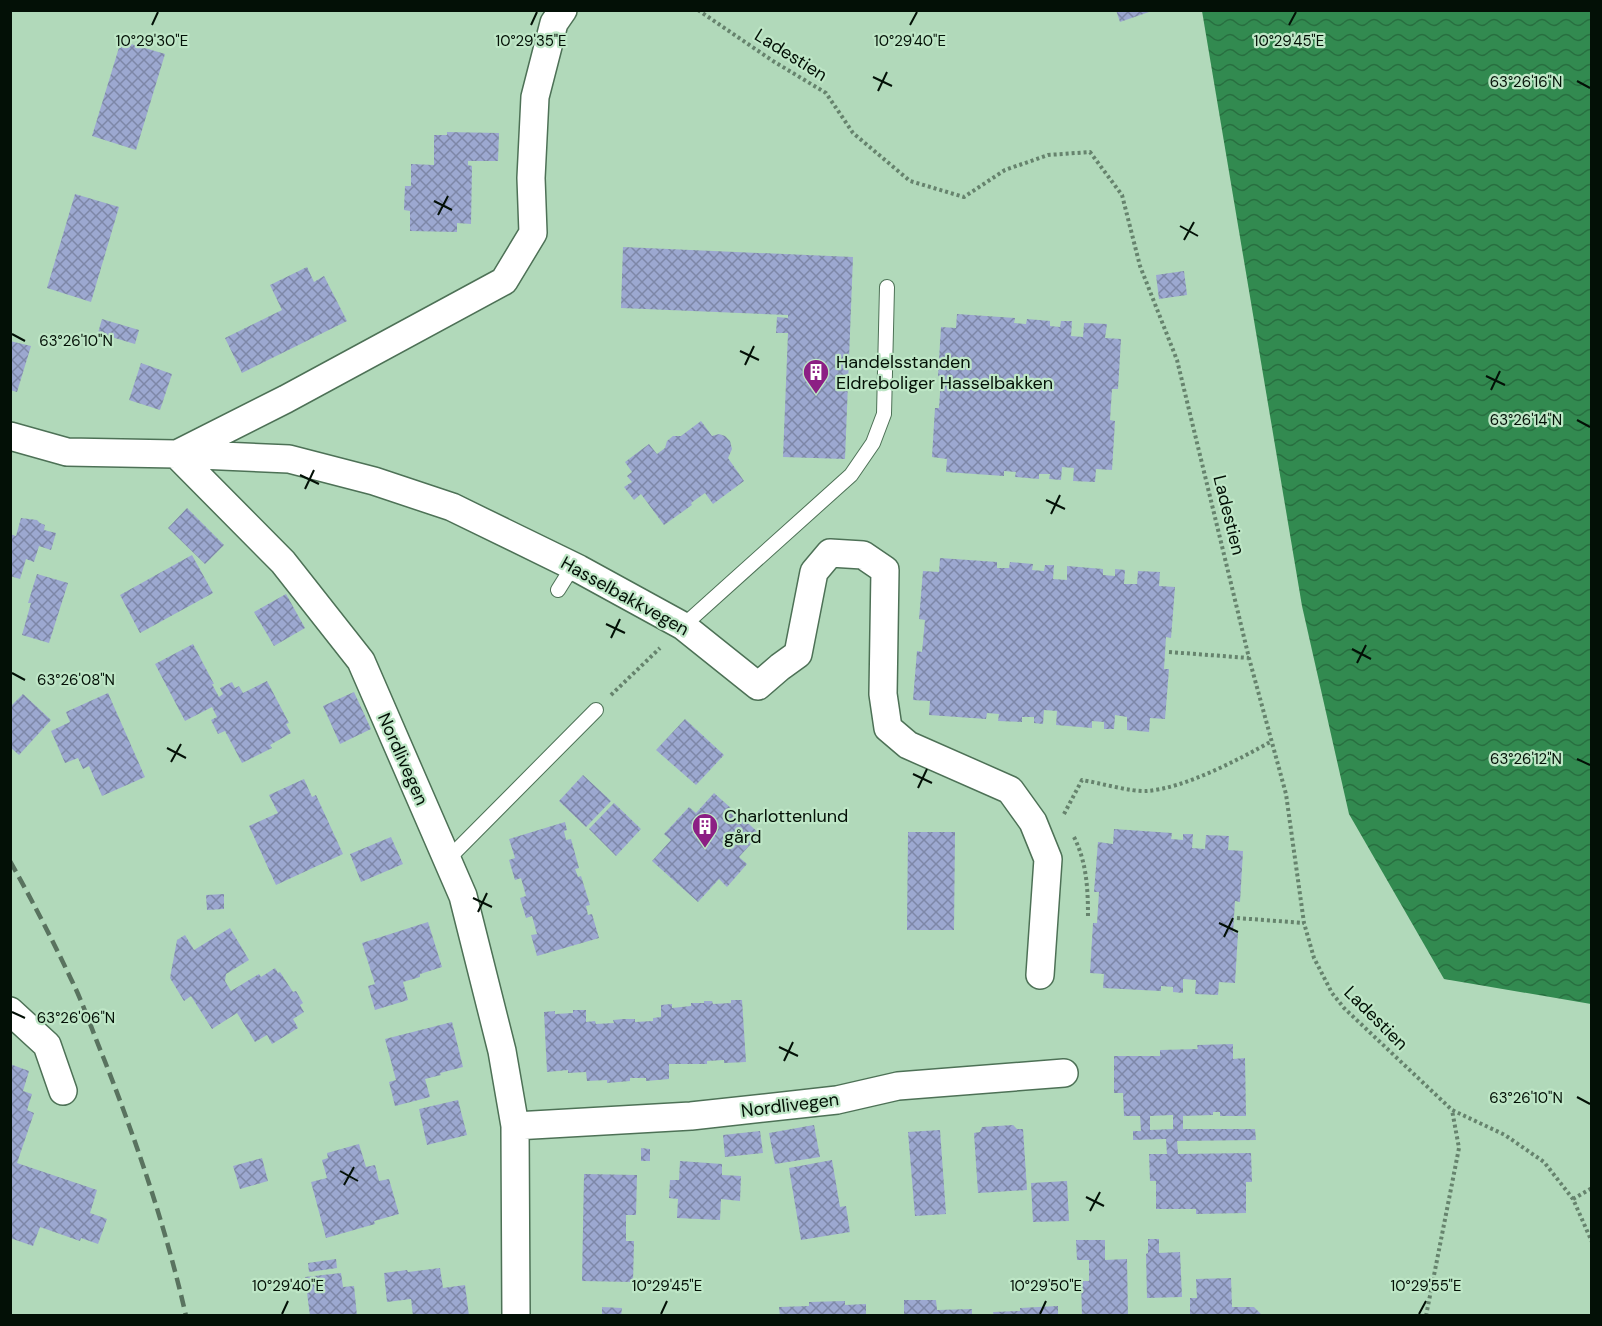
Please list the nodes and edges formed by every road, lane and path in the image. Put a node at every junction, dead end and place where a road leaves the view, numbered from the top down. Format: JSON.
{"nodes":[{"id":1,"x":563,"y":10,"type":"edge"},
{"id":2,"x":698,"y":10,"type":"edge"},
{"id":3,"x":887,"y":287,"type":"dead end"},
{"id":4,"x":10,"y":436,"type":"edge"},
{"id":5,"x":176,"y":454,"type":"junction"},
{"id":6,"x":573,"y":566,"type":"junction"},
{"id":7,"x":558,"y":590,"type":"dead end"},
{"id":8,"x":683,"y":626,"type":"junction"},
{"id":9,"x":1170,"y":652,"type":"dead end"},
{"id":10,"x":1250,"y":658,"type":"junction"},
{"id":11,"x":596,"y":710,"type":"joint"},
{"id":12,"x":1272,"y":741,"type":"junction"},
{"id":13,"x":1063,"y":814,"type":"dead end"},
{"id":14,"x":447,"y":859,"type":"junction"},
{"id":15,"x":1236,"y":918,"type":"dead end"},
{"id":16,"x":1304,"y":923,"type":"junction"},
{"id":17,"x":1040,"y":975,"type":"dead end"},
{"id":18,"x":10,"y":1011,"type":"edge"},
{"id":19,"x":1064,"y":1072,"type":"dead end"},
{"id":20,"x":63,"y":1091,"type":"dead end"},
{"id":21,"x":1452,"y":1110,"type":"junction"},
{"id":22,"x":515,"y":1126,"type":"junction"},
{"id":23,"x":1592,"y":1188,"type":"edge"},
{"id":24,"x":1573,"y":1199,"type":"junction"},
{"id":25,"x":1592,"y":1242,"type":"edge"},
{"id":26,"x":516,"y":1316,"type":"edge"},
{"id":27,"x":1426,"y":1316,"type":"edge"}],
"edges":[{"from":1,"to":5,"type":"street","name":"Hasselbakkvegen"},
{"from":2,"to":10,"type":"path","name":"Ladestien"},
{"from":3,"to":8,"type":"lane"},
{"from":4,"to":5,"type":"street","name":"Hasselbakkvegen"},
{"from":5,"to":6,"type":"street","name":"Hasselbakkvegen"},
{"from":5,"to":14,"type":"street","name":"Nordlivegen"},
{"from":6,"to":7,"type":"lane"},
{"from":6,"to":8,"type":"street","name":"Hasselbakkvegen"},
{"from":8,"to":11,"type":"path"},
{"from":8,"to":17,"type":"street","name":"Hasselbakkvegen"},
{"from":9,"to":10,"type":"path"},
{"from":10,"to":12,"type":"path","name":"Ladestien"},
{"from":11,"to":14,"type":"lane"},
{"from":12,"to":13,"type":"path"},
{"from":12,"to":16,"type":"path","name":"Ladestien"},
{"from":14,"to":22,"type":"street","name":"Nordlivegen"},
{"from":15,"to":16,"type":"path"},
{"from":16,"to":21,"type":"path","name":"Ladestien"},
{"from":18,"to":20,"type":"street"},
{"from":19,"to":22,"type":"street","name":"Nordlivegen"},
{"from":21,"to":24,"type":"path","name":"Ladestien"},
{"from":21,"to":27,"type":"path"},
{"from":22,"to":26,"type":"street","name":"Nordlivegen"},
{"from":23,"to":24,"type":"path"},
{"from":24,"to":25,"type":"path","name":"Ladestien"}]}
